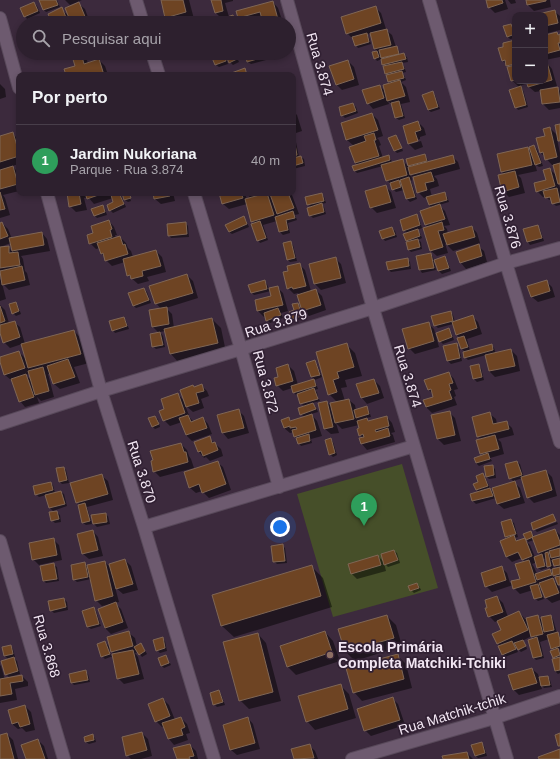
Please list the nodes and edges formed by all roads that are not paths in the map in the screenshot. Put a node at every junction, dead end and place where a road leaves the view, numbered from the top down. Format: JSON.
{"nodes":[{"id":1,"x":136,"y":0,"type":"edge"},
{"id":2,"x":287,"y":0,"type":"edge"},
{"id":3,"x":429,"y":0,"type":"edge"},
{"id":4,"x":141,"y":16,"type":"edge"},
{"id":5,"x":291,"y":16,"type":"edge"},
{"id":6,"x":0,"y":18,"type":"edge"},
{"id":7,"x":296,"y":33,"type":"edge"},
{"id":8,"x":154,"y":60,"type":"edge"},
{"id":9,"x":158,"y":72,"type":"edge"},
{"id":10,"x":16,"y":77,"type":"edge"},
{"id":11,"x":48,"y":196,"type":"edge"},
{"id":12,"x":195,"y":196,"type":"edge"},
{"id":13,"x":560,"y":248,"type":"edge"},
{"id":14,"x":506,"y":263,"type":"junction"},
{"id":15,"x":372,"y":308,"type":"junction"},
{"id":16,"x":241,"y":349,"type":"junction"},
{"id":17,"x":100,"y":391,"type":"junction"},
{"id":18,"x":0,"y":424,"type":"edge"},
{"id":19,"x":560,"y":442,"type":"edge"},
{"id":20,"x":414,"y":446,"type":"junction"},
{"id":21,"x":279,"y":487,"type":"junction"},
{"id":22,"x":144,"y":527,"type":"junction"},
{"id":23,"x":0,"y":541,"type":"edge"},
{"id":24,"x":560,"y":696,"type":"edge"},
{"id":25,"x":494,"y":718,"type":"junction"},
{"id":26,"x":357,"y":758,"type":"edge"},
{"id":27,"x":64,"y":759,"type":"edge"},
{"id":28,"x":214,"y":759,"type":"edge"},
{"id":29,"x":507,"y":759,"type":"edge"}],
"edges":[{"from":1,"to":4,"type":"street"},
{"from":2,"to":5,"type":"street","name":"Rua 3.874"},
{"from":3,"to":14,"type":"street","name":"Rua 3.876"},
{"from":6,"to":10,"type":"street"},
{"from":7,"to":15,"type":"street","name":"Rua 3.874"},
{"from":8,"to":9,"type":"street"},
{"from":11,"to":17,"type":"street","name":"Rua 3.870"},
{"from":12,"to":16,"type":"street","name":"Rua 3.872"},
{"from":13,"to":14,"type":"street","name":"Rua 3.879"},
{"from":14,"to":15,"type":"street","name":"Rua 3.879"},
{"from":14,"to":19,"type":"street","name":"Rua 3.876"},
{"from":15,"to":16,"type":"street","name":"Rua 3.879"},
{"from":15,"to":20,"type":"street","name":"Rua 3.874"},
{"from":16,"to":17,"type":"street","name":"Rua 3.879"},
{"from":16,"to":21,"type":"street","name":"Rua 3.872"},
{"from":17,"to":18,"type":"street","name":"Rua 3.879"},
{"from":17,"to":22,"type":"street","name":"Rua 3.870"},
{"from":20,"to":21,"type":"street"},
{"from":20,"to":25,"type":"street","name":"Rua 3.874"},
{"from":21,"to":22,"type":"street"},
{"from":22,"to":28,"type":"street","name":"Rua 3.870"},
{"from":23,"to":27,"type":"street","name":"Rua 3.868"},
{"from":24,"to":25,"type":"street","name":"Rua Matchik-tchik"},
{"from":25,"to":26,"type":"street","name":"Rua Matchik-tchik"},
{"from":25,"to":29,"type":"street","name":"Rua 3.874"}]}
